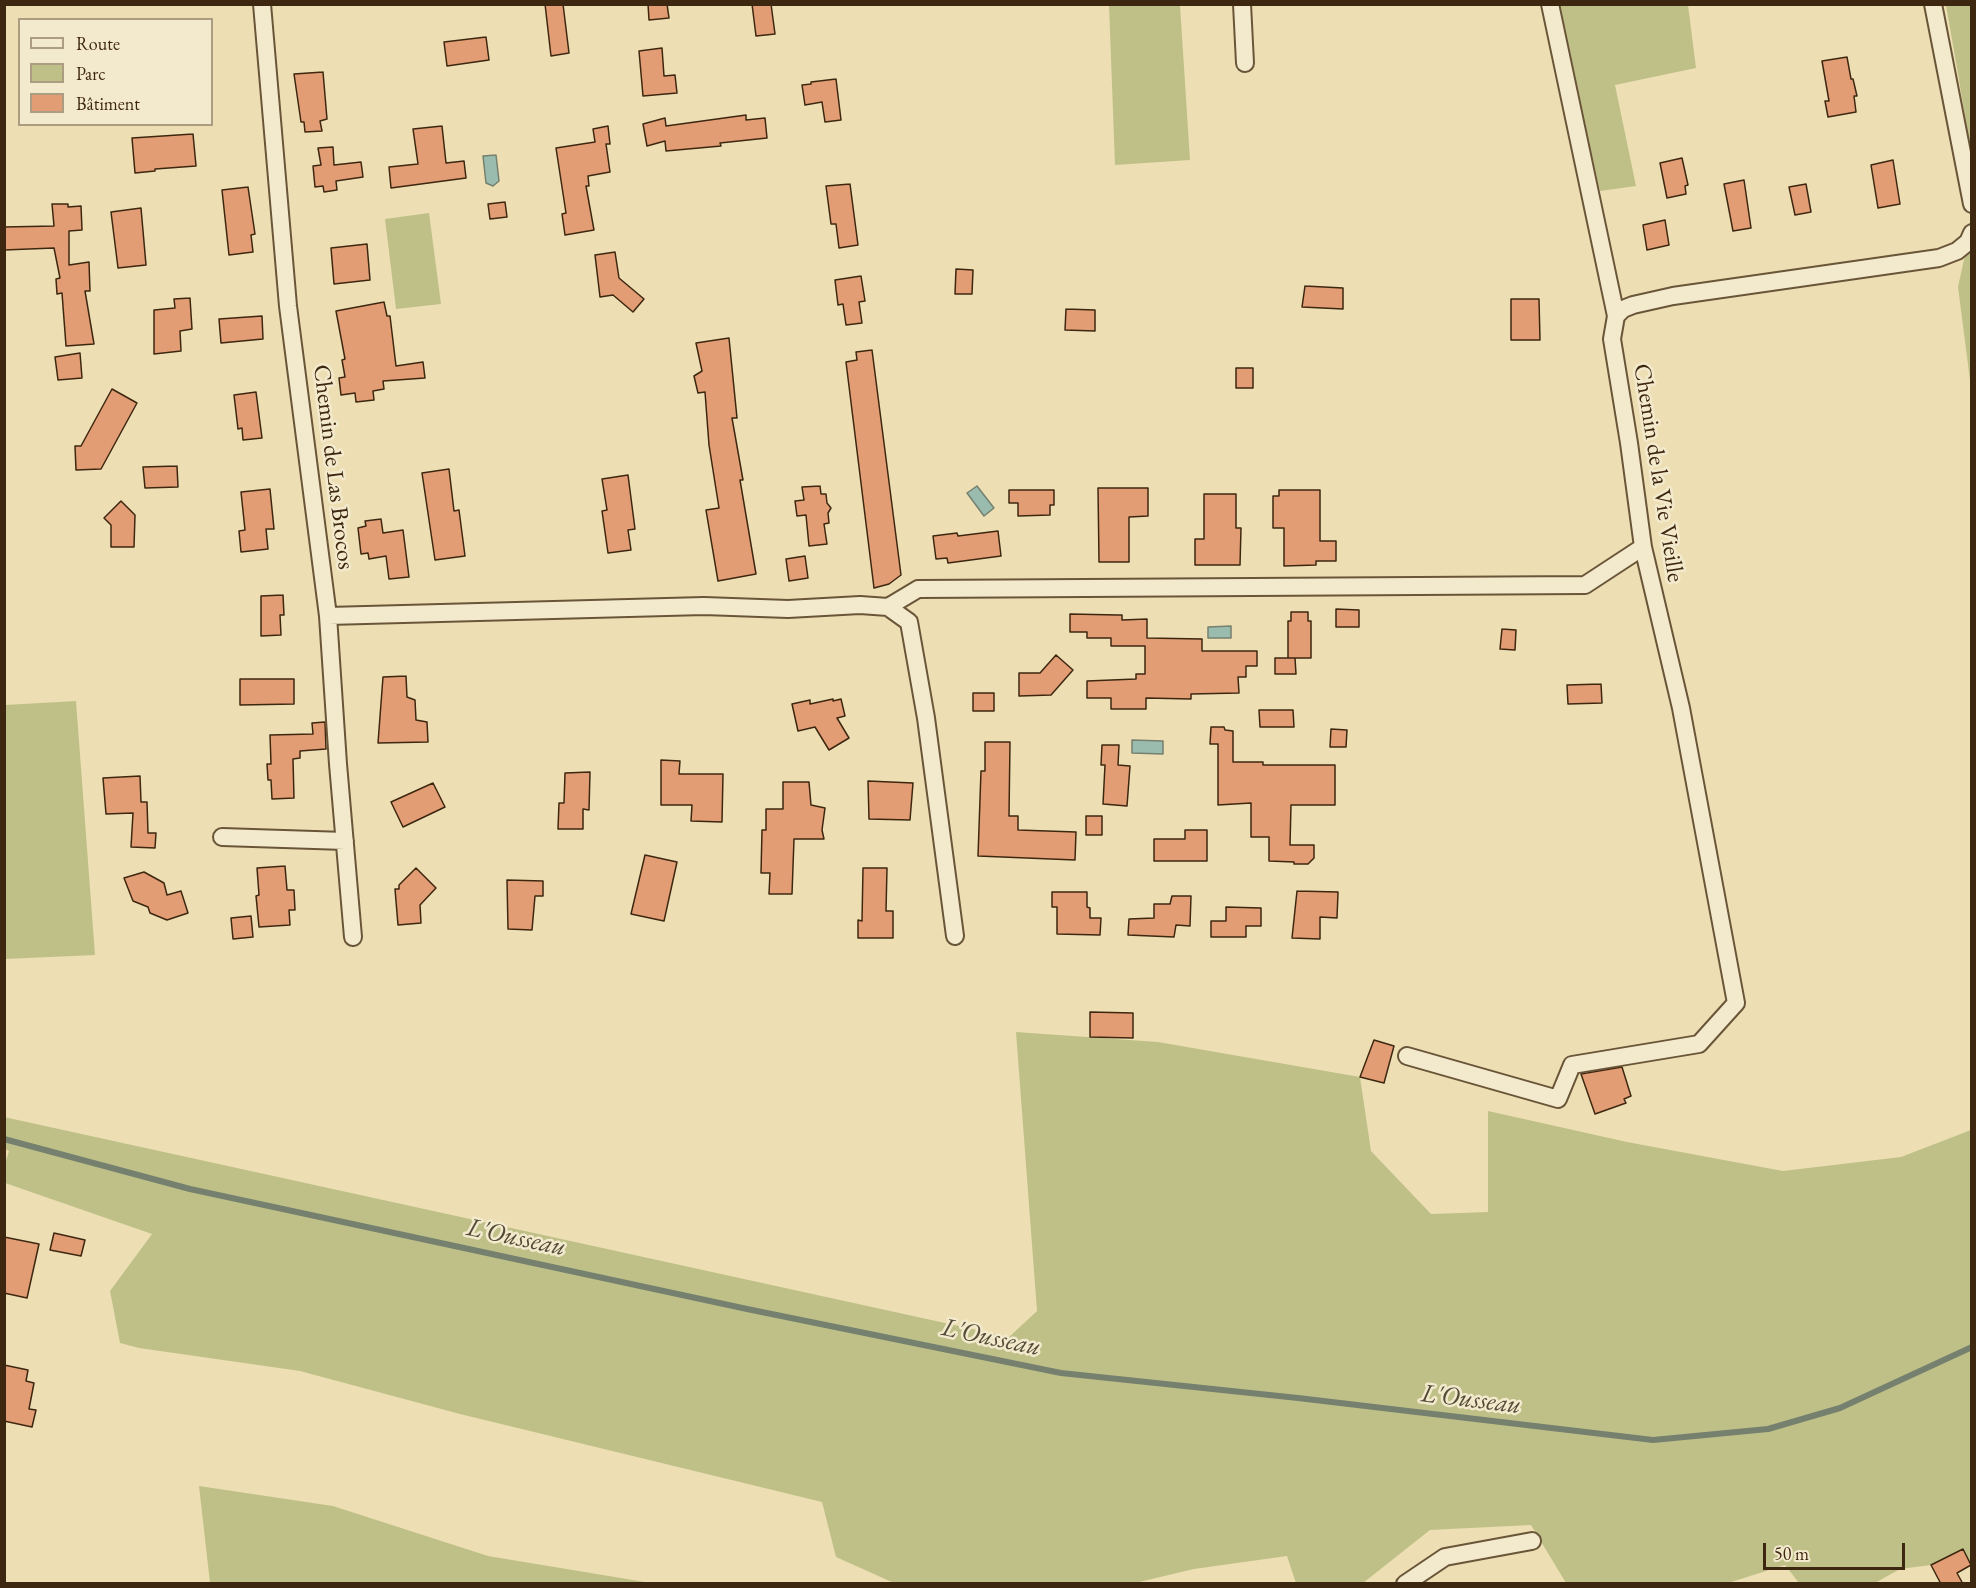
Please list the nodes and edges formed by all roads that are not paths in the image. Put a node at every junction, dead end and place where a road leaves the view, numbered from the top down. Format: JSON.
{"nodes":[{"id":1,"x":262,"y":4,"type":"edge"},
{"id":2,"x":1242,"y":4,"type":"edge"},
{"id":3,"x":1550,"y":4,"type":"edge"},
{"id":4,"x":1933,"y":4,"type":"edge"},
{"id":5,"x":1245,"y":63,"type":"dead end"},
{"id":6,"x":1971,"y":204,"type":"edge"},
{"id":7,"x":1971,"y":233,"type":"edge"},
{"id":8,"x":1616,"y":316,"type":"junction"},
{"id":9,"x":1643,"y":547,"type":"junction"},
{"id":10,"x":888,"y":607,"type":"junction"},
{"id":11,"x":328,"y":616,"type":"junction"},
{"id":12,"x":222,"y":837,"type":"dead end"},
{"id":13,"x":345,"y":841,"type":"junction"},
{"id":14,"x":955,"y":936,"type":"dead end"},
{"id":15,"x":353,"y":937,"type":"dead end"},
{"id":16,"x":1407,"y":1056,"type":"dead end"},
{"id":17,"x":1533,"y":1540,"type":"dead end"},
{"id":18,"x":1405,"y":1584,"type":"edge"}],
"edges":[{"from":1,"to":11,"type":"street","name":"Chemin de Las Brocos"},
{"from":2,"to":5,"type":"street"},
{"from":3,"to":8,"type":"street","name":"Chemin de la Vie Vieille"},
{"from":4,"to":6,"type":"street"},
{"from":7,"to":8,"type":"street"},
{"from":8,"to":9,"type":"street","name":"Chemin de la Vie Vieille"},
{"from":9,"to":10,"type":"street"},
{"from":9,"to":16,"type":"street","name":"Chemin de la Vie Vieille"},
{"from":10,"to":11,"type":"street"},
{"from":10,"to":14,"type":"street"},
{"from":11,"to":13,"type":"street","name":"Chemin de Las Brocos"},
{"from":12,"to":13,"type":"street"},
{"from":13,"to":15,"type":"street","name":"Chemin de Las Brocos"},
{"from":17,"to":18,"type":"street"}]}
